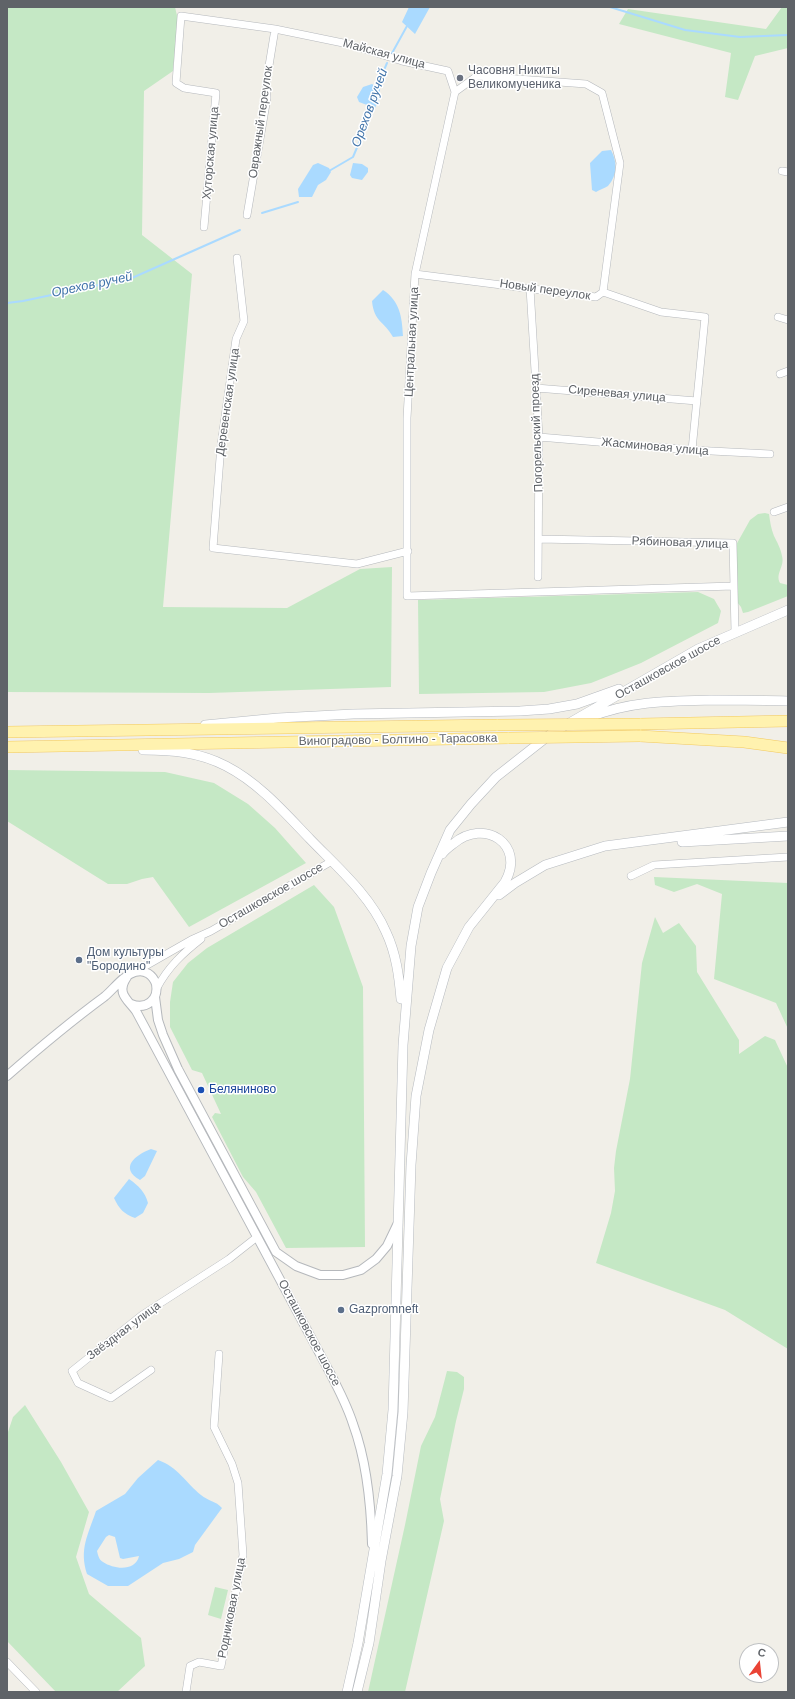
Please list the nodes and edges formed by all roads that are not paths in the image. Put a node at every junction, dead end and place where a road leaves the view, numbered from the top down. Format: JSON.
{"nodes":[{"id":1,"x":181,"y":16,"type":"joint"},
{"id":2,"x":275,"y":29,"type":"junction"},
{"id":3,"x":455,"y":92,"type":"junction"},
{"id":4,"x":248,"y":215,"type":"dead end"},
{"id":5,"x":204,"y":227,"type":"dead end"},
{"id":6,"x":237,"y":258,"type":"dead end"},
{"id":7,"x":415,"y":274,"type":"junction"},
{"id":8,"x":530,"y":288,"type":"junction"},
{"id":9,"x":603,"y":292,"type":"junction"},
{"id":10,"x":778,"y":317,"type":"dead end"},
{"id":11,"x":788,"y":320,"type":"edge"},
{"id":12,"x":788,"y":372,"type":"edge"},
{"id":13,"x":780,"y":374,"type":"dead end"},
{"id":14,"x":536,"y":388,"type":"junction"},
{"id":15,"x":698,"y":401,"type":"junction"},
{"id":16,"x":539,"y":437,"type":"junction"},
{"id":17,"x":692,"y":450,"type":"junction"},
{"id":18,"x":770,"y":454,"type":"dead end"},
{"id":19,"x":788,"y":507,"type":"edge"},
{"id":20,"x":774,"y":512,"type":"dead end"},
{"id":21,"x":539,"y":539,"type":"junction"},
{"id":22,"x":408,"y":551,"type":"junction"},
{"id":23,"x":538,"y":577,"type":"dead end"},
{"id":24,"x":734,"y":586,"type":"junction"},
{"id":25,"x":788,"y":610,"type":"edge"},
{"id":26,"x":735,"y":632,"type":"junction"},
{"id":27,"x":640,"y":683,"type":"junction"},
{"id":28,"x":788,"y":701,"type":"edge"},
{"id":29,"x":788,"y":722,"type":"edge"},
{"id":30,"x":561,"y":728,"type":"junction"},
{"id":31,"x":142,"y":730,"type":"junction"},
{"id":32,"x":7,"y":732,"type":"edge"},
{"id":33,"x":7,"y":747,"type":"edge"},
{"id":34,"x":42,"y":747,"type":"junction"},
{"id":35,"x":788,"y":748,"type":"edge"},
{"id":36,"x":788,"y":822,"type":"edge"},
{"id":37,"x":788,"y":836,"type":"edge"},
{"id":38,"x":605,"y":846,"type":"junction"},
{"id":39,"x":788,"y":857,"type":"edge"},
{"id":40,"x":332,"y":861,"type":"junction"},
{"id":41,"x":430,"y":872,"type":"junction"},
{"id":42,"x":631,"y":876,"type":"dead end"},
{"id":43,"x":485,"y":907,"type":"junction"},
{"id":44,"x":211,"y":931,"type":"junction"},
{"id":45,"x":135,"y":972,"type":"junction"},
{"id":46,"x":127,"y":977,"type":"junction"},
{"id":47,"x":157,"y":988,"type":"junction"},
{"id":48,"x":106,"y":996,"type":"junction"},
{"id":49,"x":155,"y":997,"type":"junction"},
{"id":50,"x":125,"y":998,"type":"junction"},
{"id":51,"x":132,"y":1004,"type":"junction"},
{"id":52,"x":404,"y":1029,"type":"junction"},
{"id":53,"x":7,"y":1076,"type":"edge"},
{"id":54,"x":398,"y":1222,"type":"junction"},
{"id":55,"x":257,"y":1237,"type":"junction"},
{"id":56,"x":219,"y":1354,"type":"dead end"},
{"id":57,"x":151,"y":1370,"type":"dead end"},
{"id":58,"x":377,"y":1560,"type":"junction"},
{"id":59,"x":7,"y":1662,"type":"edge"},
{"id":60,"x":36,"y":1692,"type":"edge"},
{"id":61,"x":186,"y":1692,"type":"edge"},
{"id":62,"x":347,"y":1692,"type":"edge"},
{"id":63,"x":357,"y":1692,"type":"edge"}],
"edges":[{"from":1,"to":2,"type":"street","name":"Майская улица"},
{"from":1,"to":5,"type":"street","name":"Хуторская улица"},
{"from":2,"to":3,"type":"street","name":"Майская улица"},
{"from":2,"to":4,"type":"street","name":"Овражный переулок"},
{"from":3,"to":7,"type":"street","name":"Центральная улица"},
{"from":3,"to":9,"type":"street"},
{"from":6,"to":22,"type":"street","name":"Деревенская улица"},
{"from":7,"to":8,"type":"street","name":"Новый переулок"},
{"from":7,"to":22,"type":"street","name":"Центральная улица"},
{"from":8,"to":9,"type":"street","name":"Новый переулок"},
{"from":8,"to":14,"type":"street","name":"Погорельский проезд"},
{"from":9,"to":15,"type":"street","name":"Новый переулок"},
{"from":10,"to":11,"type":"street"},
{"from":12,"to":13,"type":"street"},
{"from":14,"to":15,"type":"street","name":"Сиреневая улица"},
{"from":14,"to":16,"type":"street","name":"Погорельский проезд"},
{"from":15,"to":17,"type":"street","name":"Новый переулок"},
{"from":16,"to":17,"type":"street","name":"Жасминовая улица"},
{"from":16,"to":21,"type":"street","name":"Погорельский проезд"},
{"from":17,"to":18,"type":"street","name":"Жасминовая улица"},
{"from":19,"to":20,"type":"street"},
{"from":21,"to":23,"type":"street","name":"Погорельский проезд"},
{"from":21,"to":24,"type":"street","name":"Рябиновая улица"},
{"from":22,"to":24,"type":"street","name":"Центральная улица"},
{"from":24,"to":26,"type":"street","name":"Рябиновая улица"},
{"from":25,"to":26,"type":"main road","name":"Осташковское шоссе"},
{"from":26,"to":27,"type":"main road","name":"Осташковское шоссе"},
{"from":27,"to":30,"type":"main road","name":"Осташковское шоссе"},
{"from":27,"to":31,"type":"main road"},
{"from":28,"to":30,"type":"main road"},
{"from":29,"to":31,"type":"main road","name":"Виноградово - Болтино - Тарасовка","bridge":true},
{"from":30,"to":41,"type":"main road","name":"Осташковское шоссе"},
{"from":31,"to":32,"type":"main road","name":"Виноградово - Болтино - Тарасовка"},
{"from":33,"to":34,"type":"main road","name":"Виноградово - Болтино - Тарасовка"},
{"from":34,"to":35,"type":"main road","name":"Виноградово - Болтино - Тарасовка","bridge":true},
{"from":34,"to":40,"type":"main road"},
{"from":36,"to":38,"type":"main road"},
{"from":37,"to":38,"type":"main road"},
{"from":38,"to":43,"type":"main road"},
{"from":39,"to":42,"type":"street"},
{"from":40,"to":44,"type":"street","name":"Осташковское шоссе"},
{"from":40,"to":52,"type":"main road"},
{"from":41,"to":43,"type":"main road"},
{"from":41,"to":52,"type":"main road"},
{"from":43,"to":58,"type":"main road"},
{"from":44,"to":45,"type":"street","name":"Осташковское шоссе"},
{"from":44,"to":47,"type":"street","name":"Осташковское шоссе"},
{"from":45,"to":46,"type":"street","name":"Осташковское шоссе"},
{"from":45,"to":47,"type":"street"},
{"from":46,"to":48,"type":"street","name":"Осташковское шоссе"},
{"from":46,"to":50,"type":"street"},
{"from":47,"to":49,"type":"street","name":"Осташковское шоссе"},
{"from":48,"to":50,"type":"street"},
{"from":48,"to":53,"type":"street","name":"Осташковское шоссе"},
{"from":49,"to":51,"type":"street"},
{"from":49,"to":54,"type":"street","name":"Осташковское шоссе"},
{"from":50,"to":51,"type":"street","name":"Осташковское шоссе"},
{"from":51,"to":55,"type":"street","name":"Осташковское шоссе"},
{"from":52,"to":54,"type":"main road"},
{"from":54,"to":58,"type":"main road"},
{"from":55,"to":57,"type":"street","name":"Звёздная улица"},
{"from":55,"to":58,"type":"street","name":"Осташковское шоссе"},
{"from":56,"to":61,"type":"street","name":"Родниковая улица"},
{"from":58,"to":62,"type":"main road","name":"Осташковское шоссе"},
{"from":58,"to":63,"type":"main road","name":"Осташковское шоссе"},
{"from":59,"to":60,"type":"street"}]}
